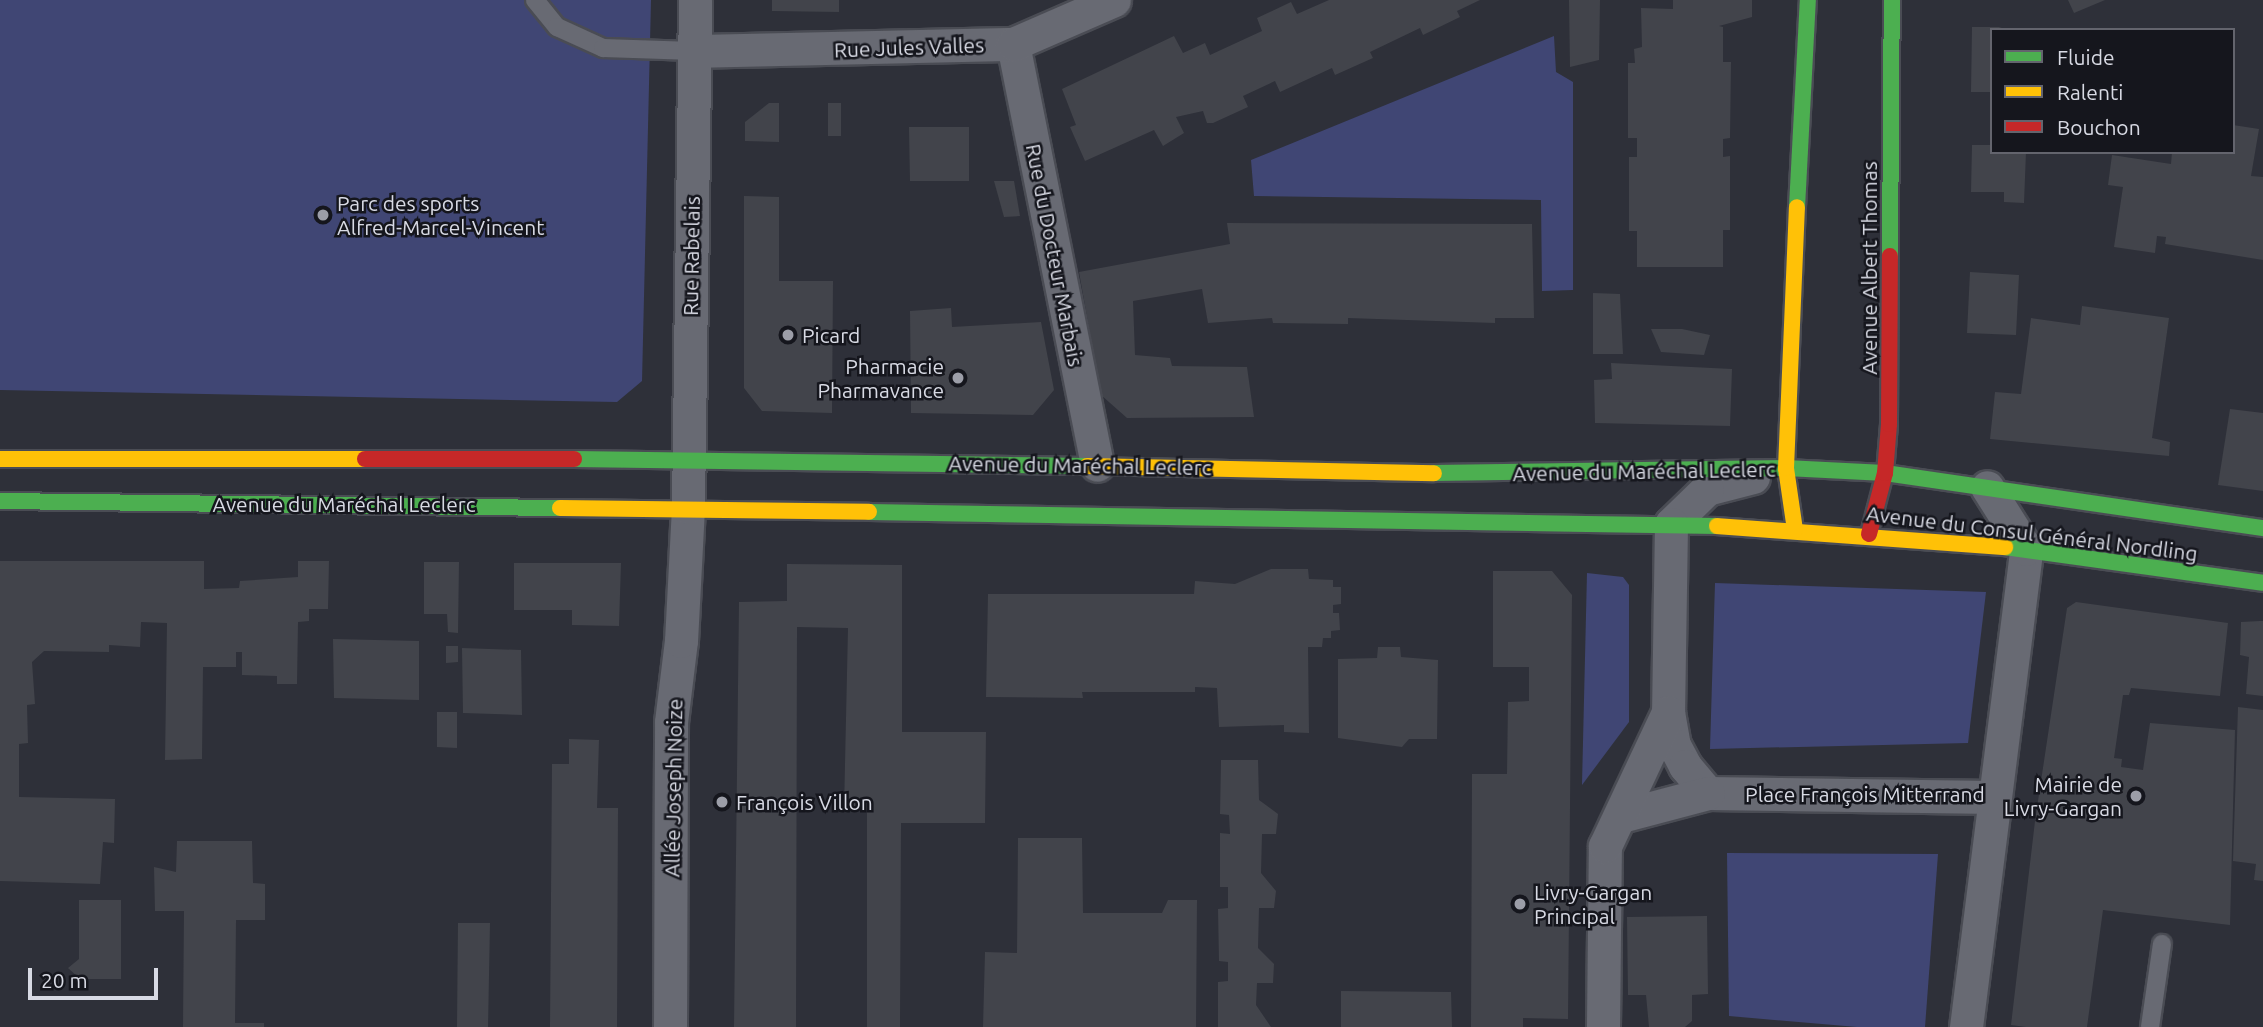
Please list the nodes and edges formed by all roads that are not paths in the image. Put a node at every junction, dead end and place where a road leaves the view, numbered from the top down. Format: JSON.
{"nodes":[{"id":1,"x":535,"y":0,"type":"edge"},
{"id":2,"x":695,"y":0,"type":"edge"},
{"id":3,"x":1114,"y":0,"type":"edge"},
{"id":4,"x":1808,"y":0,"type":"edge"},
{"id":5,"x":1892,"y":0,"type":"edge"},
{"id":6,"x":1013,"y":44,"type":"junction"},
{"id":7,"x":694,"y":51,"type":"junction"},
{"id":8,"x":0,"y":459,"type":"edge"},
{"id":9,"x":687,"y":461,"type":"junction"},
{"id":10,"x":1097,"y":465,"type":"junction"},
{"id":11,"x":1786,"y":468,"type":"junction"},
{"id":12,"x":1885,"y":473,"type":"junction"},
{"id":13,"x":1987,"y":487,"type":"junction"},
{"id":14,"x":0,"y":501,"type":"edge"},
{"id":15,"x":688,"y":508,"type":"junction"},
{"id":16,"x":1671,"y":524,"type":"junction"},
{"id":17,"x":2263,"y":528,"type":"edge"},
{"id":18,"x":1795,"y":530,"type":"junction"},
{"id":19,"x":1869,"y":534,"type":"junction"},
{"id":20,"x":2026,"y":549,"type":"junction"},
{"id":21,"x":2263,"y":583,"type":"edge"},
{"id":22,"x":1668,"y":712,"type":"junction"},
{"id":23,"x":1708,"y":793,"type":"junction"},
{"id":24,"x":1994,"y":797,"type":"junction"},
{"id":25,"x":1621,"y":816,"type":"junction"},
{"id":26,"x":2162,"y":944,"type":"dead end"},
{"id":27,"x":670,"y":1027,"type":"edge"},
{"id":28,"x":1603,"y":1027,"type":"edge"},
{"id":29,"x":1966,"y":1027,"type":"edge"},
{"id":30,"x":2150,"y":1027,"type":"edge"}],
"edges":[{"from":1,"to":7,"type":"lane"},
{"from":2,"to":7,"type":"street","name":"Rue Rabelais"},
{"from":3,"to":6,"type":"street","name":"Rue Jules Valles"},
{"from":4,"to":11,"type":"main road"},
{"from":5,"to":12,"type":"main road","name":"Avenue Albert Thomas"},
{"from":6,"to":7,"type":"street","name":"Rue Jules Valles"},
{"from":6,"to":10,"type":"street","name":"Rue du Docteur Marbais"},
{"from":7,"to":9,"type":"street","name":"Rue Rabelais"},
{"from":8,"to":9,"type":"main road","name":"Avenue du Maréchal Leclerc"},
{"from":9,"to":10,"type":"main road","name":"Avenue du Maréchal Leclerc"},
{"from":9,"to":15,"type":"street"},
{"from":10,"to":11,"type":"main road","name":"Avenue du Maréchal Leclerc"},
{"from":11,"to":12,"type":"main road","name":"Avenue du Consul Général Nordling"},
{"from":11,"to":16,"type":"street","name":"Avenue du Maréchal Leclerc"},
{"from":11,"to":18,"type":"main road"},
{"from":12,"to":13,"type":"main road","name":"Avenue du Consul Général Nordling"},
{"from":12,"to":19,"type":"main road","name":"Avenue Albert Thomas"},
{"from":13,"to":17,"type":"main road","name":"Avenue du Consul Général Nordling"},
{"from":13,"to":20,"type":"street"},
{"from":14,"to":15,"type":"main road","name":"Avenue du Maréchal Leclerc"},
{"from":15,"to":16,"type":"main road","name":"Avenue du Maréchal Leclerc"},
{"from":15,"to":27,"type":"street","name":"Allée Joseph Noize"},
{"from":16,"to":18,"type":"main road","name":"Avenue du Consul Général Nordling"},
{"from":16,"to":22,"type":"street"},
{"from":18,"to":19,"type":"main road","name":"Avenue du Consul Général Nordling"},
{"from":19,"to":20,"type":"main road","name":"Avenue du Consul Général Nordling"},
{"from":20,"to":21,"type":"main road","name":"Avenue du Consul Général Nordling"},
{"from":20,"to":24,"type":"street","name":"Place François Mitterrand"},
{"from":22,"to":23,"type":"street"},
{"from":22,"to":25,"type":"street"},
{"from":23,"to":24,"type":"street","name":"Place François Mitterrand"},
{"from":23,"to":25,"type":"street","name":"Place François Mitterrand"},
{"from":24,"to":29,"type":"street"},
{"from":25,"to":28,"type":"street"},
{"from":26,"to":30,"type":"lane"}]}
